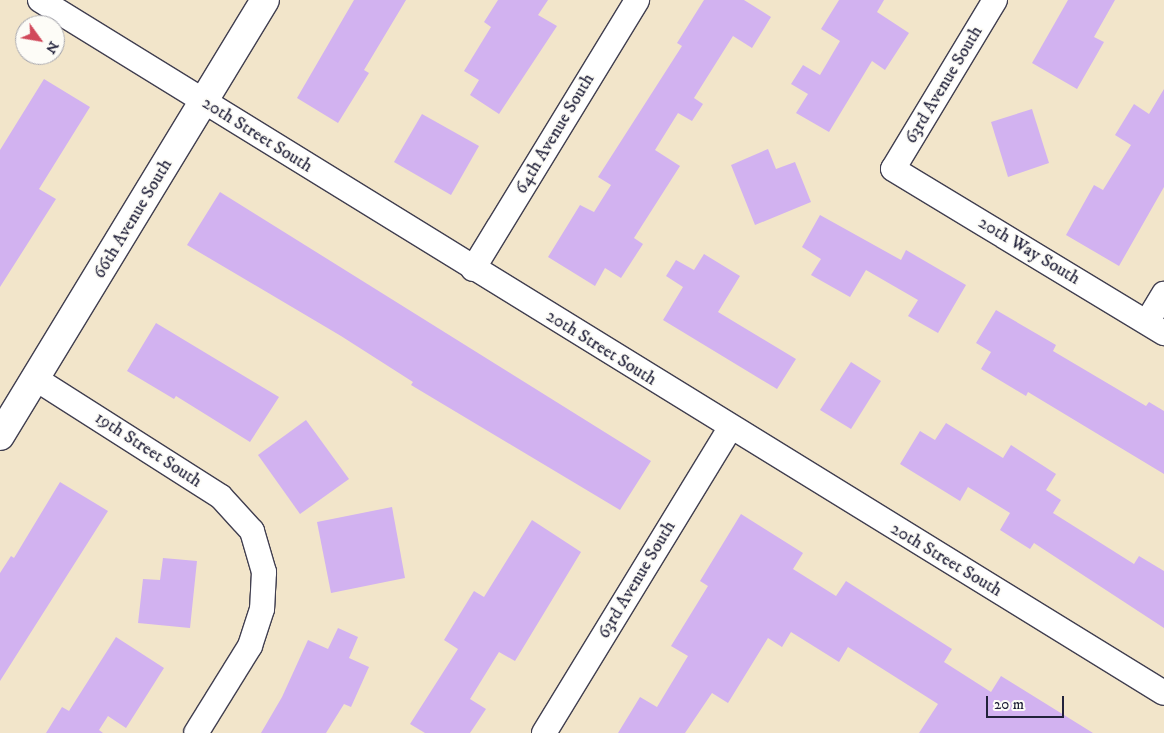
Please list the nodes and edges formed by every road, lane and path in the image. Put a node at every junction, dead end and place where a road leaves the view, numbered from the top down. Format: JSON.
{"nodes":[{"id":1,"x":40,"y":0,"type":"edge"},
{"id":2,"x":265,"y":0,"type":"edge"},
{"id":3,"x":637,"y":0,"type":"edge"},
{"id":4,"x":994,"y":0,"type":"edge"},
{"id":5,"x":204,"y":102,"type":"junction"},
{"id":6,"x":893,"y":169,"type":"joint"},
{"id":7,"x":473,"y":269,"type":"junction"},
{"id":8,"x":1164,"y":294,"type":"edge"},
{"id":9,"x":1155,"y":328,"type":"edge"},
{"id":10,"x":36,"y":379,"type":"junction"},
{"id":11,"x":730,"y":428,"type":"junction"},
{"id":12,"x":0,"y":436,"type":"edge"},
{"id":13,"x":1164,"y":693,"type":"edge"},
{"id":14,"x":196,"y":733,"type":"edge"},
{"id":15,"x":544,"y":733,"type":"edge"}],
"edges":[{"from":1,"to":5,"type":"street","name":"20th Street South"},
{"from":2,"to":5,"type":"street","name":"66th Avenue South"},
{"from":3,"to":7,"type":"street","name":"64th Avenue South"},
{"from":4,"to":6,"type":"street","name":"63rd Avenue South"},
{"from":5,"to":7,"type":"street","name":"20th Street South"},
{"from":5,"to":10,"type":"street","name":"66th Avenue South"},
{"from":6,"to":9,"type":"street","name":"20th Way South"},
{"from":7,"to":11,"type":"street","name":"20th Street South"},
{"from":8,"to":9,"type":"street"},
{"from":10,"to":12,"type":"street","name":"66th Avenue South"},
{"from":10,"to":14,"type":"street","name":"19th Street South"},
{"from":11,"to":13,"type":"street","name":"20th Street South"},
{"from":11,"to":15,"type":"street","name":"63rd Avenue South"}]}
